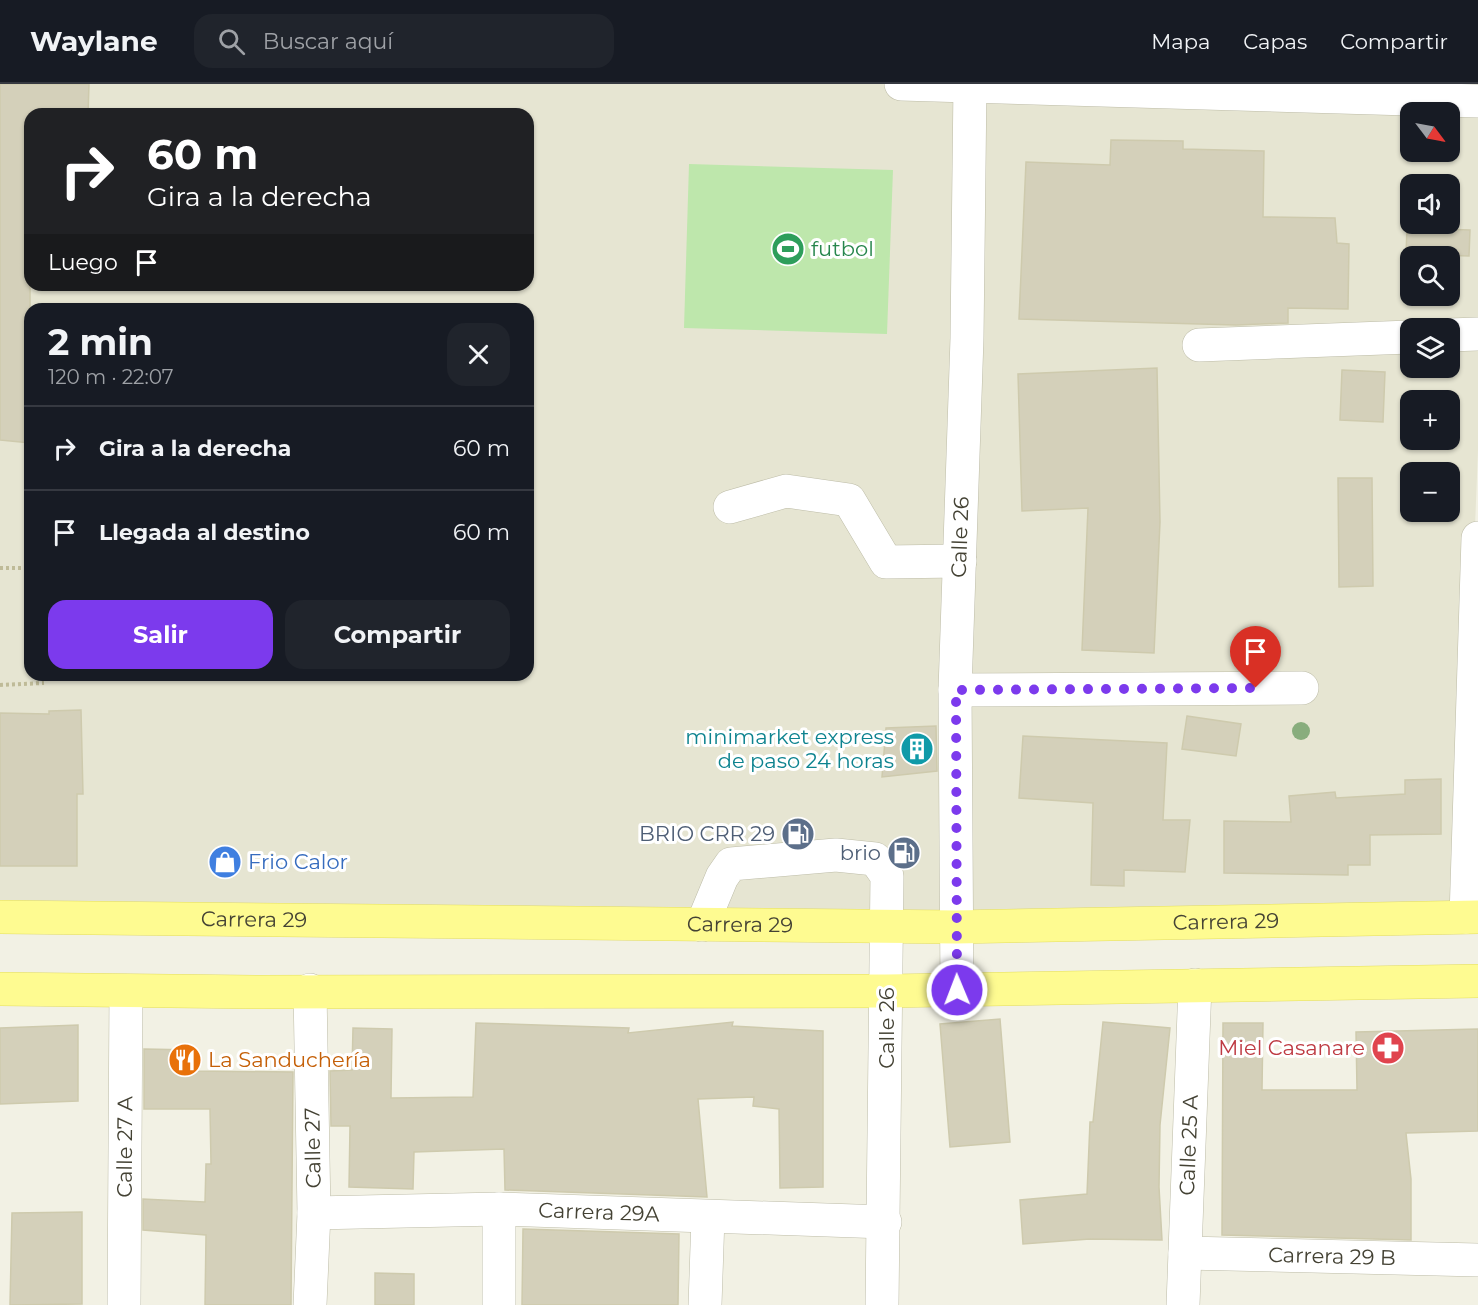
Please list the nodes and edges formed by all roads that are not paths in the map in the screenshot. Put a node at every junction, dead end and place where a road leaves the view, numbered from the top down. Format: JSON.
{"nodes":[{"id":1,"x":901,"y":84,"type":"edge"},
{"id":2,"x":970,"y":86,"type":"edge"},
{"id":3,"x":1263,"y":89,"type":"edge"},
{"id":4,"x":1478,"y":101,"type":"edge"},
{"id":5,"x":1478,"y":334,"type":"edge"},
{"id":6,"x":1460,"y":335,"type":"edge"},
{"id":7,"x":1400,"y":337,"type":"edge"},
{"id":8,"x":1199,"y":345,"type":"dead end"},
{"id":9,"x":730,"y":507,"type":"dead end"},
{"id":10,"x":1478,"y":538,"type":"edge"},
{"id":11,"x":960,"y":561,"type":"junction"},
{"id":12,"x":1302,"y":688,"type":"dead end"},
{"id":13,"x":956,"y":690,"type":"junction"},
{"id":14,"x":0,"y":917,"type":"edge"},
{"id":15,"x":1472,"y":917,"type":"edge"},
{"id":16,"x":702,"y":925,"type":"junction"},
{"id":17,"x":887,"y":927,"type":"junction"},
{"id":18,"x":956,"y":927,"type":"junction"},
{"id":19,"x":1478,"y":981,"type":"edge"},
{"id":20,"x":1195,"y":985,"type":"junction"},
{"id":21,"x":0,"y":989,"type":"edge"},
{"id":22,"x":310,"y":990,"type":"junction"},
{"id":23,"x":957,"y":990,"type":"junction"},
{"id":24,"x":126,"y":991,"type":"junction"},
{"id":25,"x":887,"y":991,"type":"junction"},
{"id":26,"x":499,"y":1209,"type":"junction"},
{"id":27,"x":314,"y":1213,"type":"junction"},
{"id":28,"x":708,"y":1216,"type":"junction"},
{"id":29,"x":885,"y":1222,"type":"junction"},
{"id":30,"x":1185,"y":1253,"type":"junction"},
{"id":31,"x":1478,"y":1260,"type":"edge"},
{"id":32,"x":123,"y":1305,"type":"edge"},
{"id":33,"x":310,"y":1305,"type":"edge"},
{"id":34,"x":499,"y":1305,"type":"edge"},
{"id":35,"x":705,"y":1305,"type":"edge"},
{"id":36,"x":882,"y":1305,"type":"edge"},
{"id":37,"x":1183,"y":1305,"type":"edge"}],
"edges":[{"from":1,"to":2,"type":"street"},
{"from":2,"to":3,"type":"street"},
{"from":2,"to":11,"type":"street","name":"Calle 26"},
{"from":3,"to":4,"type":"street"},
{"from":5,"to":6,"type":"street"},
{"from":7,"to":8,"type":"street"},
{"from":9,"to":11,"type":"street"},
{"from":10,"to":15,"type":"street"},
{"from":11,"to":13,"type":"street","name":"Calle 26"},
{"from":12,"to":13,"type":"street"},
{"from":13,"to":18,"type":"street","name":"Calle 26"},
{"from":14,"to":16,"type":"main road","name":"Carrera 29"},
{"from":15,"to":18,"type":"main road","name":"Carrera 29"},
{"from":16,"to":17,"type":"main road","name":"Carrera 29"},
{"from":16,"to":17,"type":"street","name":"Calle 26"},
{"from":17,"to":18,"type":"main road","name":"Carrera 29"},
{"from":17,"to":25,"type":"street","name":"Calle 26"},
{"from":18,"to":23,"type":"street","name":"Calle 26"},
{"from":19,"to":20,"type":"main road"},
{"from":20,"to":23,"type":"main road"},
{"from":20,"to":30,"type":"street","name":"Calle 25 A"},
{"from":21,"to":24,"type":"main road"},
{"from":22,"to":24,"type":"main road"},
{"from":22,"to":25,"type":"main road"},
{"from":22,"to":27,"type":"street","name":"Calle 27"},
{"from":23,"to":25,"type":"main road"},
{"from":24,"to":32,"type":"street","name":"Calle 27 A"},
{"from":25,"to":29,"type":"street","name":"Calle 26"},
{"from":26,"to":27,"type":"street","name":"Carrera 29A"},
{"from":26,"to":28,"type":"street","name":"Carrera 29A"},
{"from":26,"to":34,"type":"street"},
{"from":27,"to":33,"type":"street","name":"Calle 27"},
{"from":28,"to":29,"type":"street","name":"Carrera 29A"},
{"from":28,"to":35,"type":"street"},
{"from":29,"to":36,"type":"street","name":"Calle 26"},
{"from":30,"to":31,"type":"street","name":"Carrera 29 B"},
{"from":30,"to":37,"type":"street","name":"Calle 25 A"}]}
